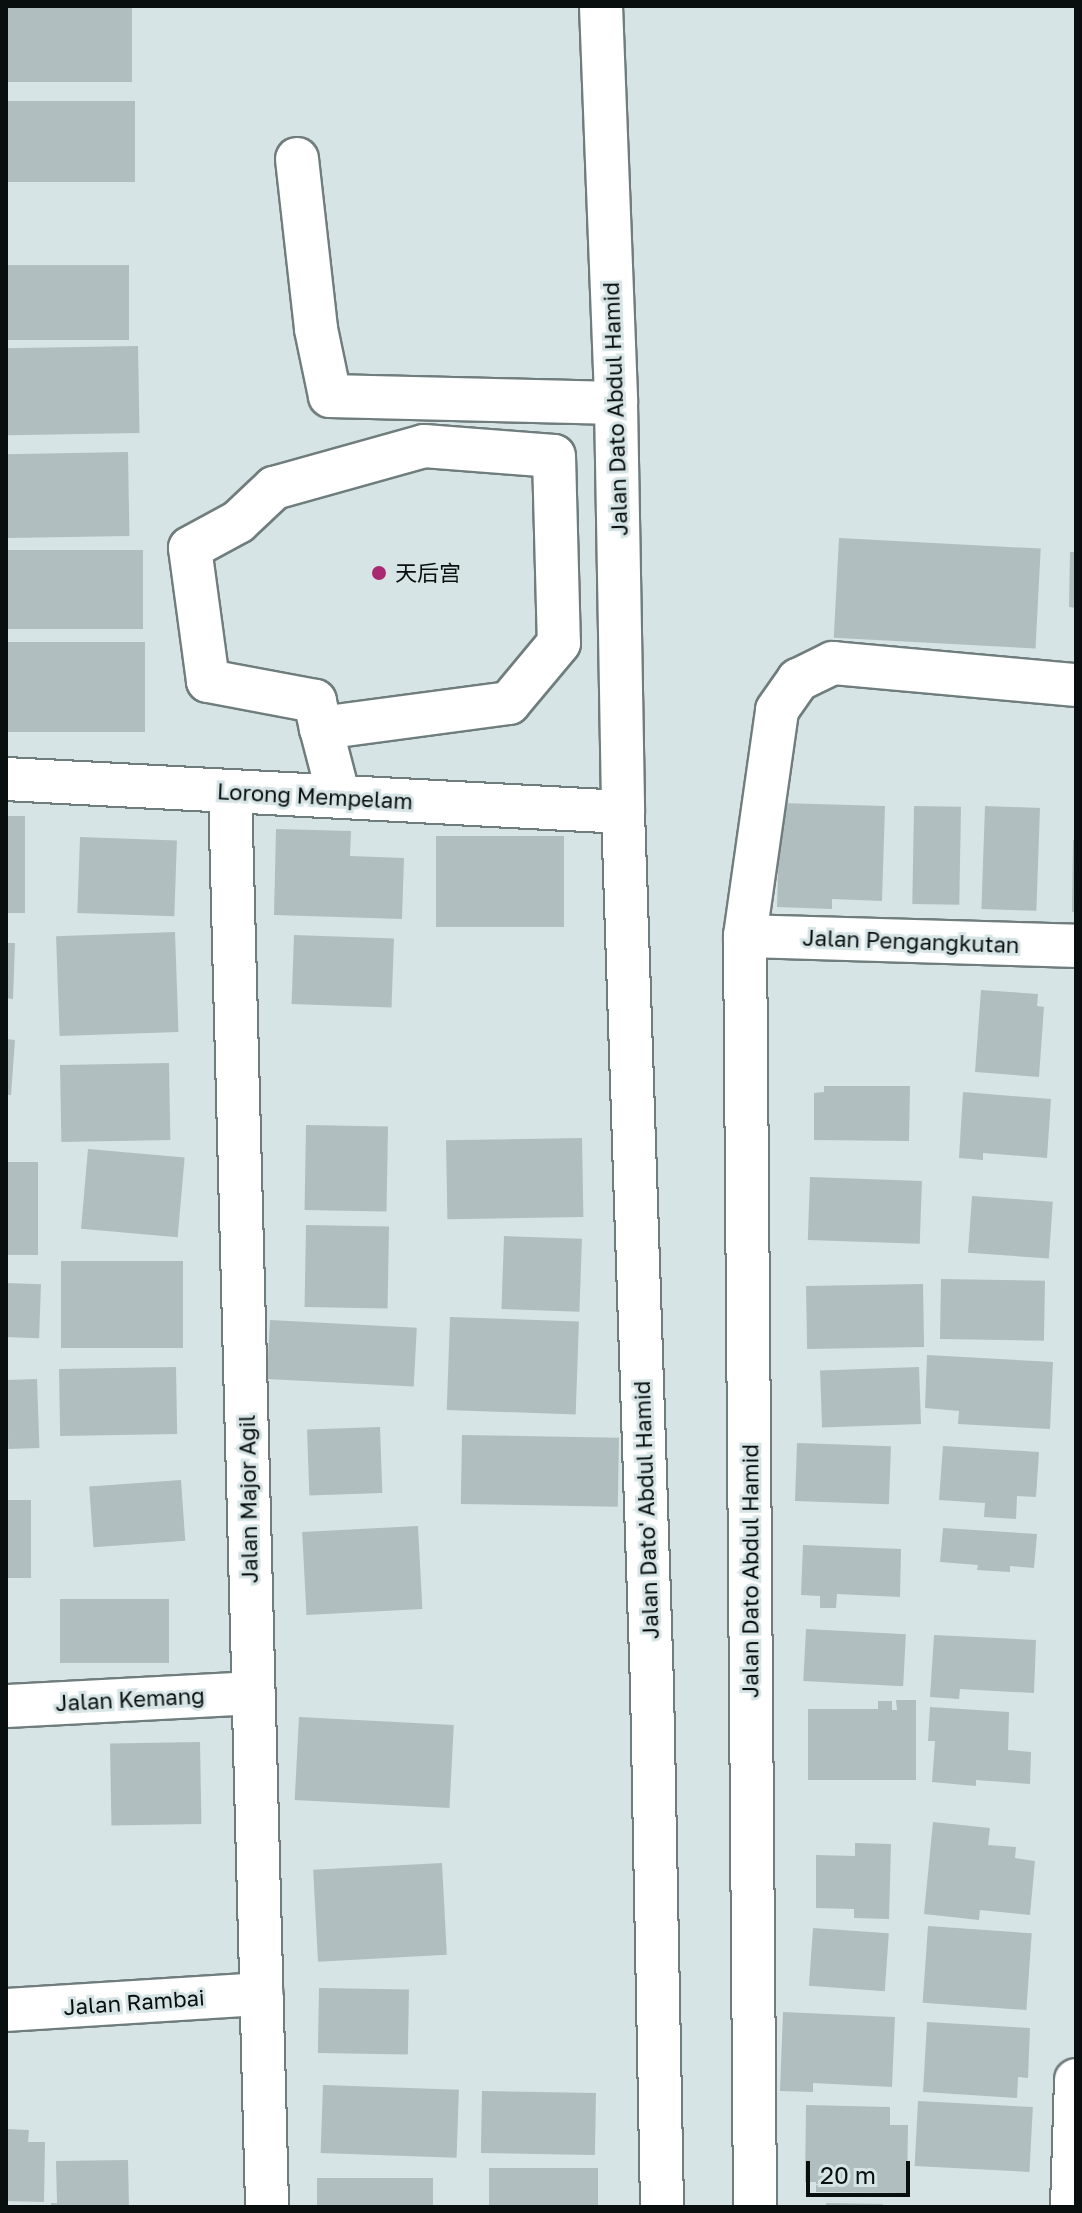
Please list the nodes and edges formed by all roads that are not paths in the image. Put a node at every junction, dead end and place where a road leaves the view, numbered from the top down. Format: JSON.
{"nodes":[{"id":1,"x":601,"y":6,"type":"edge"},
{"id":2,"x":297,"y":159,"type":"dead end"},
{"id":3,"x":616,"y":403,"type":"junction"},
{"id":4,"x":1076,"y":685,"type":"edge"},
{"id":5,"x":321,"y":728,"type":"junction"},
{"id":6,"x":6,"y":779,"type":"edge"},
{"id":7,"x":230,"y":791,"type":"junction"},
{"id":8,"x":339,"y":797,"type":"junction"},
{"id":9,"x":623,"y":812,"type":"junction"},
{"id":10,"x":745,"y":936,"type":"junction"},
{"id":11,"x":1076,"y":946,"type":"edge"},
{"id":12,"x":253,"y":1693,"type":"junction"},
{"id":13,"x":6,"y":1706,"type":"edge"},
{"id":14,"x":261,"y":1994,"type":"junction"},
{"id":15,"x":6,"y":2010,"type":"edge"},
{"id":16,"x":1076,"y":2080,"type":"edge"},
{"id":17,"x":1075,"y":2142,"type":"edge"},
{"id":18,"x":267,"y":2207,"type":"edge"},
{"id":19,"x":662,"y":2207,"type":"edge"},
{"id":20,"x":755,"y":2207,"type":"edge"},
{"id":21,"x":1072,"y":2207,"type":"edge"}],
"edges":[{"from":1,"to":3,"type":"street","name":"Jalan Dato Abdul Hamid"},
{"from":2,"to":3,"type":"street"},
{"from":3,"to":9,"type":"street","name":"Jalan Dato Abdul Hamid"},
{"from":4,"to":10,"type":"street","name":"Jalan Dato Abdul Hamid"},
{"from":5,"to":5,"type":"street"},
{"from":5,"to":8,"type":"street"},
{"from":6,"to":7,"type":"street","name":"Lorong Mempelam"},
{"from":7,"to":8,"type":"street","name":"Lorong Mempelam"},
{"from":7,"to":12,"type":"street","name":"Jalan Major Agil"},
{"from":8,"to":9,"type":"street","name":"Lorong Mempelam"},
{"from":9,"to":19,"type":"street","name":"Jalan Dato' Abdul Hamid"},
{"from":10,"to":11,"type":"street","name":"Jalan Pengangkutan"},
{"from":10,"to":20,"type":"street","name":"Jalan Dato Abdul Hamid"},
{"from":12,"to":13,"type":"street","name":"Jalan Kemang"},
{"from":12,"to":14,"type":"street","name":"Jalan Major Agil"},
{"from":14,"to":15,"type":"street","name":"Jalan Rambai"},
{"from":14,"to":18,"type":"street","name":"Jalan Major Agil"},
{"from":16,"to":17,"type":"street"},
{"from":17,"to":21,"type":"street"}]}
